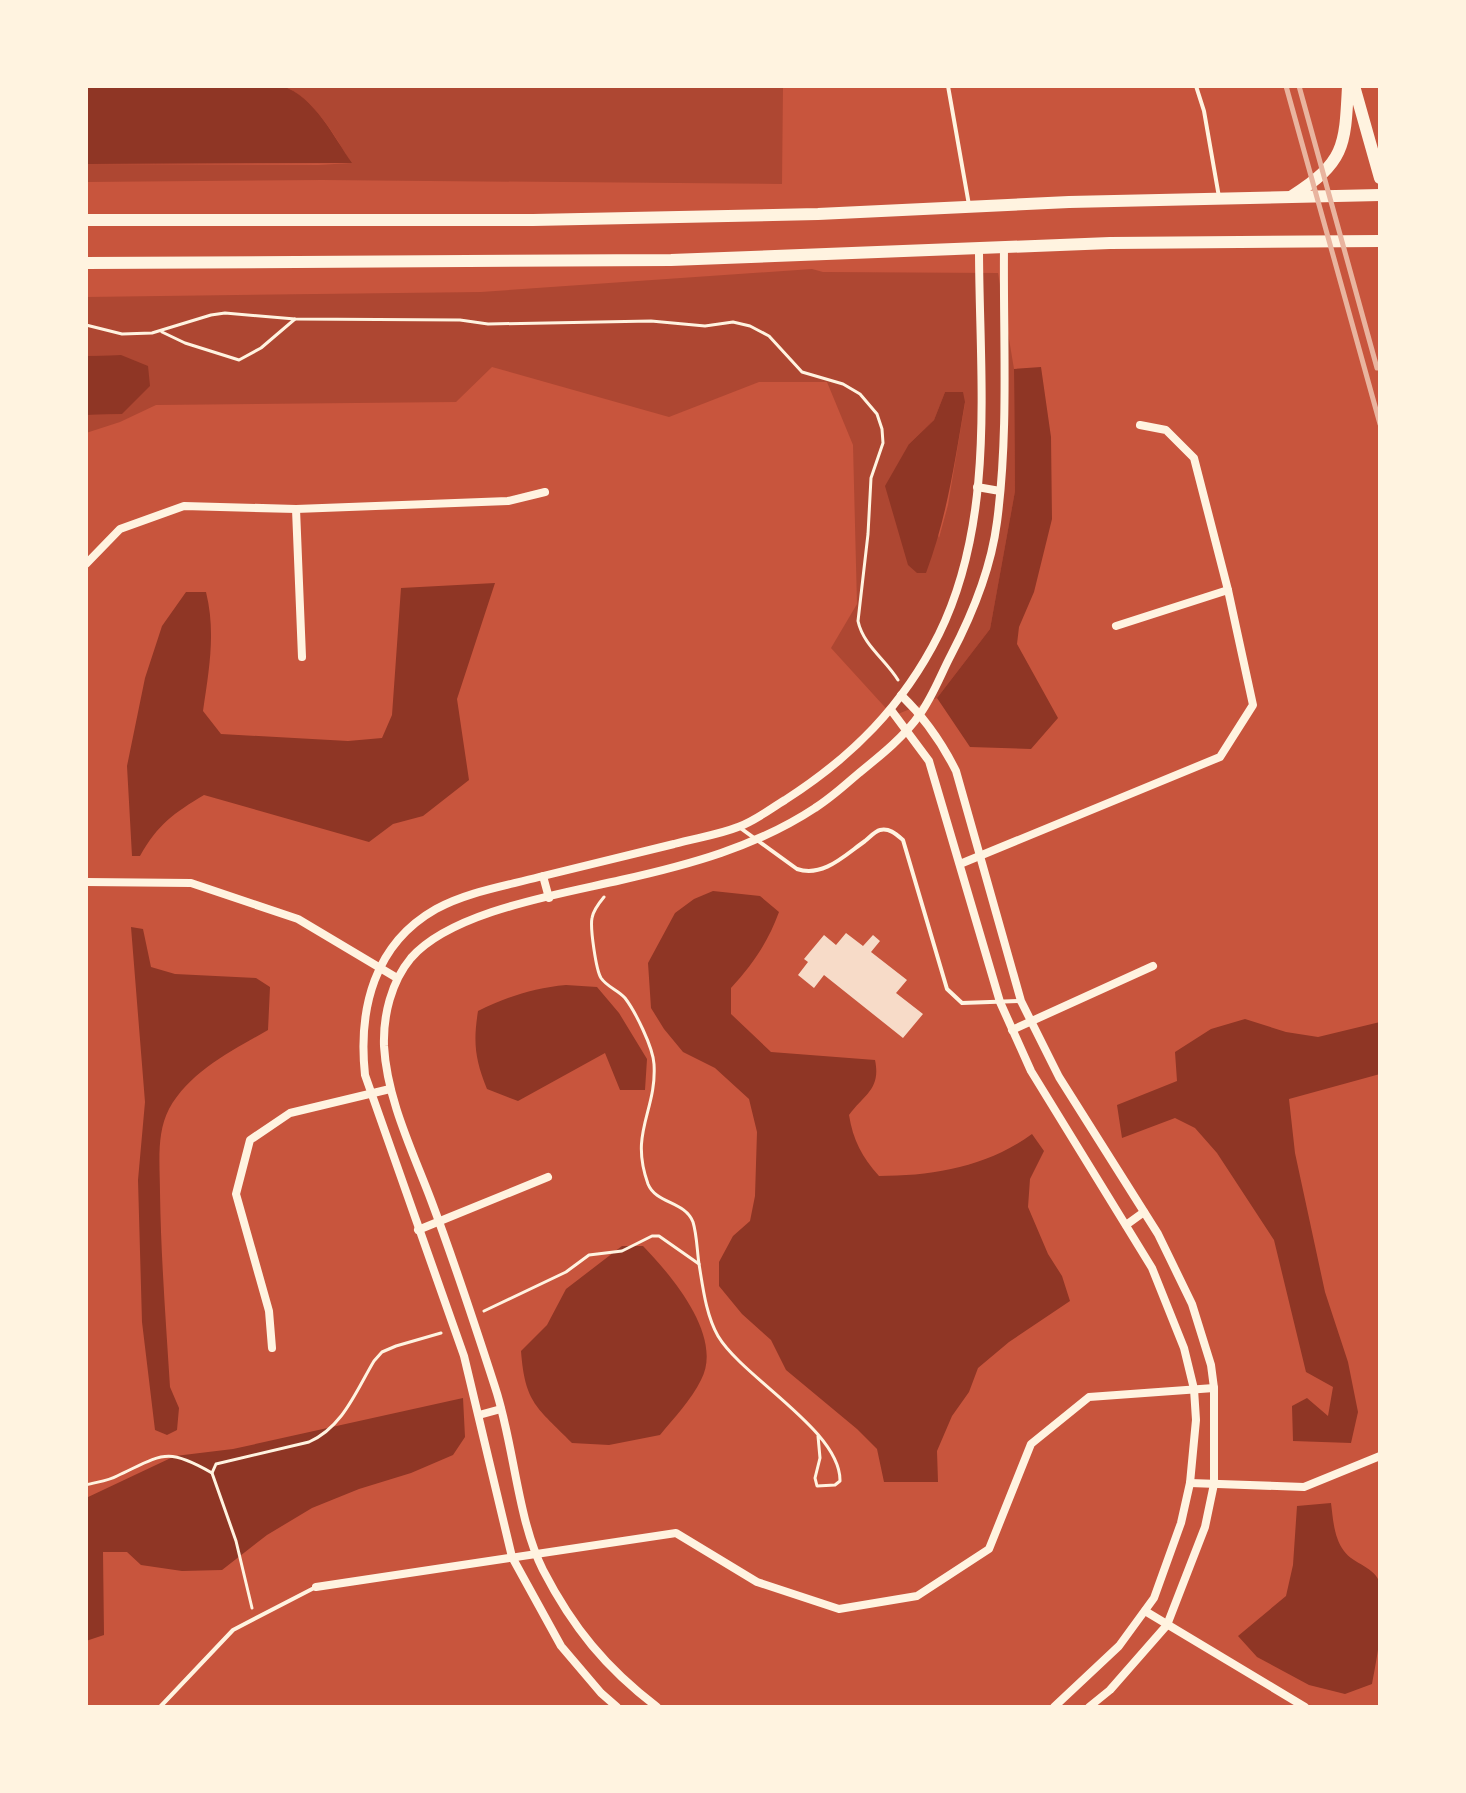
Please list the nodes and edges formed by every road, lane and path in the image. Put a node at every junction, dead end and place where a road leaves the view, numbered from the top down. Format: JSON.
{"nodes":[{"id":1,"x":948,"y":86,"type":"edge"},
{"id":2,"x":1196,"y":86,"type":"edge"},
{"id":3,"x":1351,"y":86,"type":"edge"},
{"id":4,"x":1380,"y":178,"type":"edge"},
{"id":5,"x":1380,"y":195,"type":"edge"},
{"id":6,"x":1291,"y":197,"type":"junction"},
{"id":7,"x":1220,"y":198,"type":"junction"},
{"id":8,"x":970,"y":207,"type":"junction"},
{"id":9,"x":86,"y":220,"type":"edge"},
{"id":10,"x":1380,"y":241,"type":"edge"},
{"id":11,"x":1004,"y":247,"type":"junction"},
{"id":12,"x":979,"y":248,"type":"junction"},
{"id":13,"x":86,"y":263,"type":"edge"},
{"id":14,"x":295,"y":319,"type":"junction"},
{"id":15,"x":86,"y":325,"type":"edge"},
{"id":16,"x":161,"y":331,"type":"junction"},
{"id":17,"x":1140,"y":425,"type":"dead end"},
{"id":18,"x":977,"y":487,"type":"junction"},
{"id":19,"x":1000,"y":491,"type":"junction"},
{"id":20,"x":545,"y":492,"type":"dead end"},
{"id":21,"x":296,"y":509,"type":"junction"},
{"id":22,"x":86,"y":564,"type":"edge"},
{"id":23,"x":1228,"y":590,"type":"junction"},
{"id":24,"x":1116,"y":626,"type":"dead end"},
{"id":25,"x":302,"y":657,"type":"dead end"},
{"id":26,"x":903,"y":693,"type":"junction"},
{"id":27,"x":891,"y":710,"type":"junction"},
{"id":28,"x":920,"y":714,"type":"junction"},
{"id":29,"x":905,"y":730,"type":"junction"},
{"id":30,"x":739,"y":827,"type":"junction"},
{"id":31,"x":756,"y":840,"type":"junction"},
{"id":32,"x":982,"y":857,"type":"junction"},
{"id":33,"x":960,"y":864,"type":"junction"},
{"id":34,"x":543,"y":876,"type":"junction"},
{"id":35,"x":617,"y":881,"type":"junction"},
{"id":36,"x":86,"y":882,"type":"edge"},
{"id":37,"x":549,"y":898,"type":"junction"},
{"id":38,"x":378,"y":965,"type":"junction"},
{"id":39,"x":1153,"y":966,"type":"dead end"},
{"id":40,"x":397,"y":978,"type":"junction"},
{"id":41,"x":1021,"y":1001,"type":"junction"},
{"id":42,"x":1000,"y":1002,"type":"junction"},
{"id":43,"x":1033,"y":1023,"type":"junction"},
{"id":44,"x":1012,"y":1030,"type":"junction"},
{"id":45,"x":390,"y":1089,"type":"junction"},
{"id":46,"x":371,"y":1095,"type":"junction"},
{"id":47,"x":548,"y":1177,"type":"dead end"},
{"id":48,"x":1144,"y":1212,"type":"junction"},
{"id":49,"x":439,"y":1222,"type":"junction"},
{"id":50,"x":1126,"y":1225,"type":"junction"},
{"id":51,"x":418,"y":1230,"type":"junction"},
{"id":52,"x":699,"y":1264,"type":"junction"},
{"id":53,"x":470,"y":1317,"type":"junction"},
{"id":54,"x":453,"y":1327,"type":"junction"},
{"id":55,"x":272,"y":1348,"type":"dead end"},
{"id":56,"x":1214,"y":1388,"type":"junction"},
{"id":57,"x":1194,"y":1389,"type":"junction"},
{"id":58,"x":501,"y":1409,"type":"junction"},
{"id":59,"x":479,"y":1415,"type":"junction"},
{"id":60,"x":818,"y":1436,"type":"junction"},
{"id":61,"x":1380,"y":1456,"type":"edge"},
{"id":62,"x":212,"y":1473,"type":"junction"},
{"id":63,"x":1190,"y":1483,"type":"junction"},
{"id":64,"x":1214,"y":1484,"type":"junction"},
{"id":65,"x":86,"y":1485,"type":"edge"},
{"id":66,"x":535,"y":1554,"type":"junction"},
{"id":67,"x":512,"y":1557,"type":"junction"},
{"id":68,"x":316,"y":1587,"type":"joint"},
{"id":69,"x":1145,"y":1611,"type":"junction"},
{"id":70,"x":254,"y":1619,"type":"junction"},
{"id":71,"x":1167,"y":1625,"type":"junction"},
{"id":72,"x":160,"y":1707,"type":"edge"},
{"id":73,"x":617,"y":1707,"type":"edge"},
{"id":74,"x":657,"y":1707,"type":"edge"},
{"id":75,"x":1054,"y":1707,"type":"edge"},
{"id":76,"x":1089,"y":1707,"type":"edge"},
{"id":77,"x":1305,"y":1707,"type":"edge"}],
"edges":[{"from":1,"to":8,"type":"lane"},
{"from":2,"to":7,"type":"lane"},
{"from":3,"to":4,"type":"main road"},
{"from":3,"to":6,"type":"main road"},
{"from":5,"to":6,"type":"main road"},
{"from":6,"to":7,"type":"main road"},
{"from":7,"to":8,"type":"main road"},
{"from":8,"to":9,"type":"main road"},
{"from":10,"to":11,"type":"main road"},
{"from":11,"to":12,"type":"main road"},
{"from":11,"to":19,"type":"street"},
{"from":12,"to":13,"type":"main road"},
{"from":12,"to":18,"type":"street"},
{"from":14,"to":16,"type":"path"},
{"from":14,"to":16,"type":"path"},
{"from":14,"to":26,"type":"path"},
{"from":15,"to":16,"type":"path"},
{"from":17,"to":23,"type":"street"},
{"from":18,"to":19,"type":"street"},
{"from":18,"to":26,"type":"street"},
{"from":19,"to":28,"type":"street"},
{"from":20,"to":21,"type":"street"},
{"from":21,"to":22,"type":"street"},
{"from":21,"to":25,"type":"street"},
{"from":23,"to":24,"type":"street"},
{"from":23,"to":32,"type":"street"},
{"from":26,"to":27,"type":"street"},
{"from":26,"to":28,"type":"street"},
{"from":27,"to":29,"type":"street"},
{"from":27,"to":30,"type":"street"},
{"from":28,"to":29,"type":"street"},
{"from":28,"to":32,"type":"street"},
{"from":29,"to":31,"type":"street"},
{"from":29,"to":33,"type":"street"},
{"from":30,"to":31,"type":"lane"},
{"from":30,"to":34,"type":"street"},
{"from":31,"to":35,"type":"street"},
{"from":31,"to":42,"type":"lane"},
{"from":32,"to":33,"type":"street"},
{"from":32,"to":41,"type":"street"},
{"from":33,"to":42,"type":"street"},
{"from":34,"to":37,"type":"street"},
{"from":34,"to":38,"type":"street"},
{"from":35,"to":37,"type":"street"},
{"from":35,"to":52,"type":"path"},
{"from":36,"to":38,"type":"street"},
{"from":37,"to":40,"type":"street"},
{"from":38,"to":40,"type":"street"},
{"from":38,"to":46,"type":"street"},
{"from":39,"to":43,"type":"street"},
{"from":40,"to":45,"type":"street"},
{"from":41,"to":42,"type":"lane"},
{"from":41,"to":43,"type":"street"},
{"from":42,"to":44,"type":"street"},
{"from":43,"to":44,"type":"street"},
{"from":43,"to":48,"type":"street"},
{"from":44,"to":50,"type":"street"},
{"from":45,"to":46,"type":"street"},
{"from":45,"to":49,"type":"street"},
{"from":46,"to":51,"type":"street"},
{"from":46,"to":55,"type":"street"},
{"from":47,"to":49,"type":"street"},
{"from":48,"to":50,"type":"street"},
{"from":48,"to":56,"type":"street"},
{"from":49,"to":51,"type":"street"},
{"from":49,"to":53,"type":"street"},
{"from":50,"to":57,"type":"street"},
{"from":51,"to":54,"type":"street"},
{"from":52,"to":53,"type":"path"},
{"from":52,"to":60,"type":"path"},
{"from":53,"to":58,"type":"street"},
{"from":54,"to":59,"type":"street"},
{"from":54,"to":62,"type":"path"},
{"from":56,"to":57,"type":"street"},
{"from":56,"to":64,"type":"street"},
{"from":57,"to":63,"type":"street"},
{"from":57,"to":66,"type":"street"},
{"from":58,"to":59,"type":"street"},
{"from":58,"to":66,"type":"street"},
{"from":59,"to":67,"type":"street"},
{"from":60,"to":60,"type":"path"},
{"from":61,"to":64,"type":"street"},
{"from":62,"to":65,"type":"path"},
{"from":62,"to":70,"type":"path"},
{"from":63,"to":64,"type":"street"},
{"from":63,"to":69,"type":"street"},
{"from":64,"to":71,"type":"street"},
{"from":66,"to":67,"type":"street"},
{"from":66,"to":74,"type":"street"},
{"from":67,"to":68,"type":"street"},
{"from":67,"to":73,"type":"street"},
{"from":68,"to":70,"type":"lane"},
{"from":69,"to":71,"type":"street"},
{"from":69,"to":75,"type":"street"},
{"from":70,"to":72,"type":"lane"},
{"from":71,"to":76,"type":"street"},
{"from":71,"to":77,"type":"street"}]}
